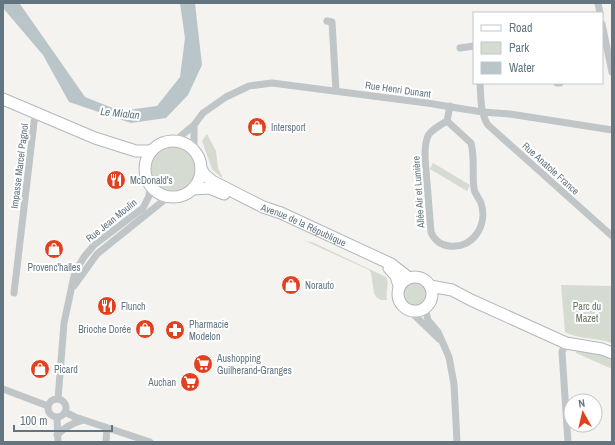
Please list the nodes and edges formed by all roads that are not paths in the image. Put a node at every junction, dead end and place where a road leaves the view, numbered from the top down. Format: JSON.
{"nodes":[{"id":1,"x":327,"y":21,"type":"dead end"},
{"id":2,"x":603,"y":29,"type":"edge"},
{"id":3,"x":473,"y":46,"type":"edge"},
{"id":4,"x":460,"y":48,"type":"dead end"},
{"id":5,"x":612,"y":72,"type":"edge"},
{"id":6,"x":480,"y":84,"type":"edge"},
{"id":7,"x":336,"y":90,"type":"junction"},
{"id":8,"x":3,"y":99,"type":"edge"},
{"id":9,"x":450,"y":106,"type":"junction"},
{"id":10,"x":482,"y":112,"type":"junction"},
{"id":11,"x":37,"y":113,"type":"junction"},
{"id":12,"x":447,"y":121,"type":"junction"},
{"id":13,"x":194,"y":125,"type":"junction"},
{"id":14,"x":612,"y":130,"type":"edge"},
{"id":15,"x":95,"y":138,"type":"junction"},
{"id":16,"x":175,"y":141,"type":"junction"},
{"id":17,"x":151,"y":151,"type":"junction"},
{"id":18,"x":194,"y":151,"type":"junction"},
{"id":19,"x":144,"y":167,"type":"junction"},
{"id":20,"x":201,"y":169,"type":"junction"},
{"id":21,"x":150,"y":186,"type":"junction"},
{"id":22,"x":193,"y":188,"type":"junction"},
{"id":23,"x":168,"y":197,"type":"junction"},
{"id":24,"x":612,"y":236,"type":"edge"},
{"id":25,"x":410,"y":278,"type":"junction"},
{"id":26,"x":399,"y":286,"type":"junction"},
{"id":27,"x":430,"y":286,"type":"junction"},
{"id":28,"x":72,"y":289,"type":"junction"},
{"id":29,"x":14,"y":293,"type":"dead end"},
{"id":30,"x":471,"y":300,"type":"junction"},
{"id":31,"x":428,"y":305,"type":"junction"},
{"id":32,"x":410,"y":311,"type":"junction"},
{"id":33,"x":441,"y":341,"type":"junction"},
{"id":34,"x":566,"y":343,"type":"junction"},
{"id":35,"x":612,"y":353,"type":"edge"},
{"id":36,"x":3,"y":389,"type":"edge"},
{"id":37,"x":58,"y":399,"type":"junction"},
{"id":38,"x":48,"y":406,"type":"junction"},
{"id":39,"x":65,"y":412,"type":"junction"},
{"id":40,"x":57,"y":417,"type":"junction"},
{"id":41,"x":84,"y":420,"type":"junction"},
{"id":42,"x":107,"y":428,"type":"junction"},
{"id":43,"x":58,"y":438,"type":"edge"},
{"id":44,"x":106,"y":442,"type":"edge"},
{"id":45,"x":150,"y":442,"type":"edge"},
{"id":46,"x":457,"y":442,"type":"edge"},
{"id":47,"x":568,"y":442,"type":"edge"}],
"edges":[{"from":1,"to":7,"type":"street"},
{"from":2,"to":5,"type":"street"},
{"from":3,"to":4,"type":"street"},
{"from":6,"to":10,"type":"street"},
{"from":7,"to":9,"type":"street","name":"Rue Henri Dunant"},
{"from":7,"to":13,"type":"street","name":"Rue Henri Dunant"},
{"from":8,"to":11,"type":"main road"},
{"from":9,"to":10,"type":"street","name":"Rue Henri Dunant"},
{"from":9,"to":12,"type":"street"},
{"from":10,"to":14,"type":"street","name":"Rue Henri Dunant"},
{"from":10,"to":24,"type":"street","name":"Rue Anatole France"},
{"from":11,"to":15,"type":"main road"},
{"from":11,"to":29,"type":"street","name":"Impasse Marcel Pagnol"},
{"from":12,"to":12,"type":"street","name":"Allée Air et Lumière"},
{"from":13,"to":16,"type":"street","name":"Rue Henri Dunant"},
{"from":13,"to":18,"type":"street"},
{"from":15,"to":17,"type":"main road"},
{"from":15,"to":19,"type":"main road"},
{"from":16,"to":17,"type":"main road"},
{"from":16,"to":18,"type":"main road"},
{"from":17,"to":19,"type":"main road"},
{"from":18,"to":20,"type":"main road"},
{"from":19,"to":21,"type":"main road"},
{"from":20,"to":22,"type":"main road"},
{"from":20,"to":25,"type":"main road","name":"Avenue de la République"},
{"from":21,"to":23,"type":"main road"},
{"from":21,"to":28,"type":"street","name":"Rue Jean Moulin"},
{"from":22,"to":23,"type":"main road"},
{"from":22,"to":26,"type":"main road","name":"Avenue de la République"},
{"from":23,"to":28,"type":"street","name":"Rue Jean Moulin"},
{"from":25,"to":26,"type":"main road"},
{"from":25,"to":27,"type":"main road"},
{"from":26,"to":32,"type":"main road"},
{"from":27,"to":30,"type":"main road"},
{"from":27,"to":31,"type":"main road"},
{"from":28,"to":37,"type":"street","name":"Rue Jean Moulin"},
{"from":30,"to":31,"type":"main road"},
{"from":30,"to":34,"type":"main road"},
{"from":31,"to":32,"type":"main road"},
{"from":31,"to":33,"type":"street"},
{"from":32,"to":33,"type":"street"},
{"from":33,"to":46,"type":"street"},
{"from":34,"to":35,"type":"main road"},
{"from":34,"to":47,"type":"street"},
{"from":36,"to":38,"type":"street"},
{"from":37,"to":38,"type":"street"},
{"from":37,"to":39,"type":"street"},
{"from":38,"to":40,"type":"street"},
{"from":39,"to":40,"type":"street"},
{"from":39,"to":41,"type":"street"},
{"from":40,"to":43,"type":"street"},
{"from":41,"to":42,"type":"street"},
{"from":41,"to":43,"type":"street"},
{"from":42,"to":44,"type":"street"},
{"from":42,"to":45,"type":"street"}]}
